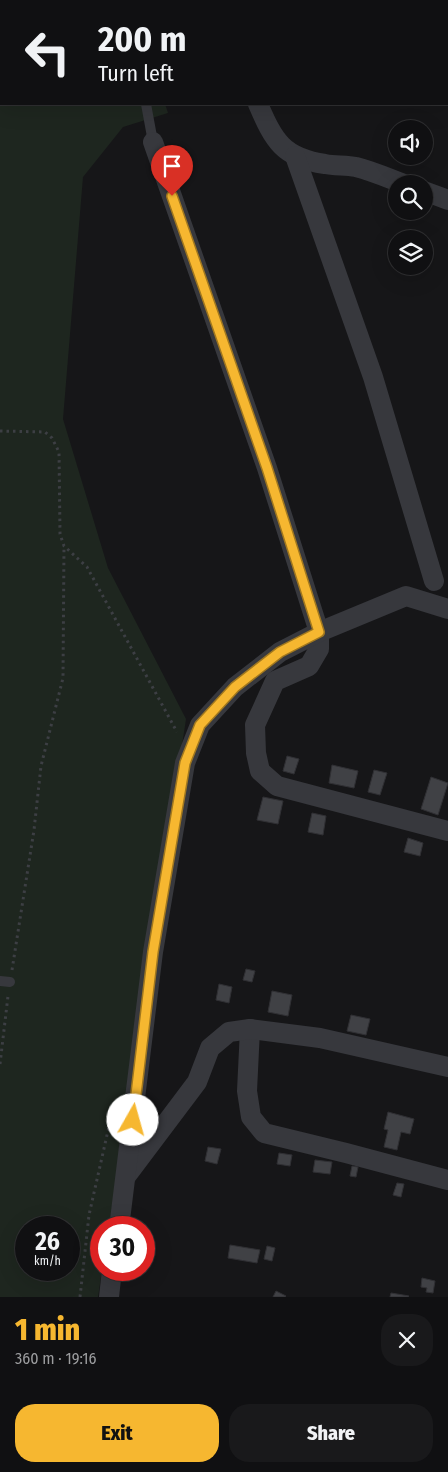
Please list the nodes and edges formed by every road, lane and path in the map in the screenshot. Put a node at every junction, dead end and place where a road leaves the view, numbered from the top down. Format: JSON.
{"nodes":[{"id":1,"x":146,"y":105,"type":"edge"},
{"id":2,"x":258,"y":105,"type":"edge"},
{"id":3,"x":153,"y":142,"type":"joint"},
{"id":4,"x":294,"y":156,"type":"junction"},
{"id":5,"x":388,"y":178,"type":"edge"},
{"id":6,"x":433,"y":194,"type":"edge"},
{"id":7,"x":448,"y":200,"type":"edge"},
{"id":8,"x":0,"y":431,"type":"edge"},
{"id":9,"x":64,"y":546,"type":"junction"},
{"id":10,"x":441,"y":577,"type":"edge"},
{"id":11,"x":406,"y":596,"type":"junction"},
{"id":12,"x":448,"y":609,"type":"edge"},
{"id":13,"x":319,"y":632,"type":"junction"},
{"id":14,"x":175,"y":741,"type":"dead end"},
{"id":15,"x":448,"y":831,"type":"edge"},
{"id":16,"x":5,"y":981,"type":"edge"},
{"id":17,"x":250,"y":1029,"type":"junction"},
{"id":18,"x":0,"y":1064,"type":"edge"},
{"id":19,"x":448,"y":1067,"type":"edge"},
{"id":20,"x":114,"y":1106,"type":"dead end"},
{"id":21,"x":126,"y":1176,"type":"junction"},
{"id":22,"x":448,"y":1180,"type":"edge"},
{"id":23,"x":121,"y":1216,"type":"edge"},
{"id":24,"x":110,"y":1281,"type":"edge"},
{"id":25,"x":80,"y":1297,"type":"edge"},
{"id":26,"x":108,"y":1297,"type":"edge"}],
"edges":[{"from":1,"to":3,"type":"lane"},
{"from":2,"to":4,"type":"street"},
{"from":3,"to":13,"type":"street"},
{"from":4,"to":5,"type":"street"},
{"from":4,"to":10,"type":"street"},
{"from":6,"to":7,"type":"street"},
{"from":8,"to":9,"type":"path"},
{"from":9,"to":14,"type":"path"},
{"from":9,"to":16,"type":"path"},
{"from":10,"to":11,"type":"street"},
{"from":11,"to":12,"type":"street"},
{"from":11,"to":13,"type":"street"},
{"from":13,"to":15,"type":"street"},
{"from":13,"to":21,"type":"street"},
{"from":16,"to":18,"type":"path"},
{"from":17,"to":19,"type":"street"},
{"from":17,"to":21,"type":"street"},
{"from":17,"to":22,"type":"street"},
{"from":20,"to":25,"type":"path"},
{"from":21,"to":23,"type":"street"},
{"from":24,"to":26,"type":"street"}]}
